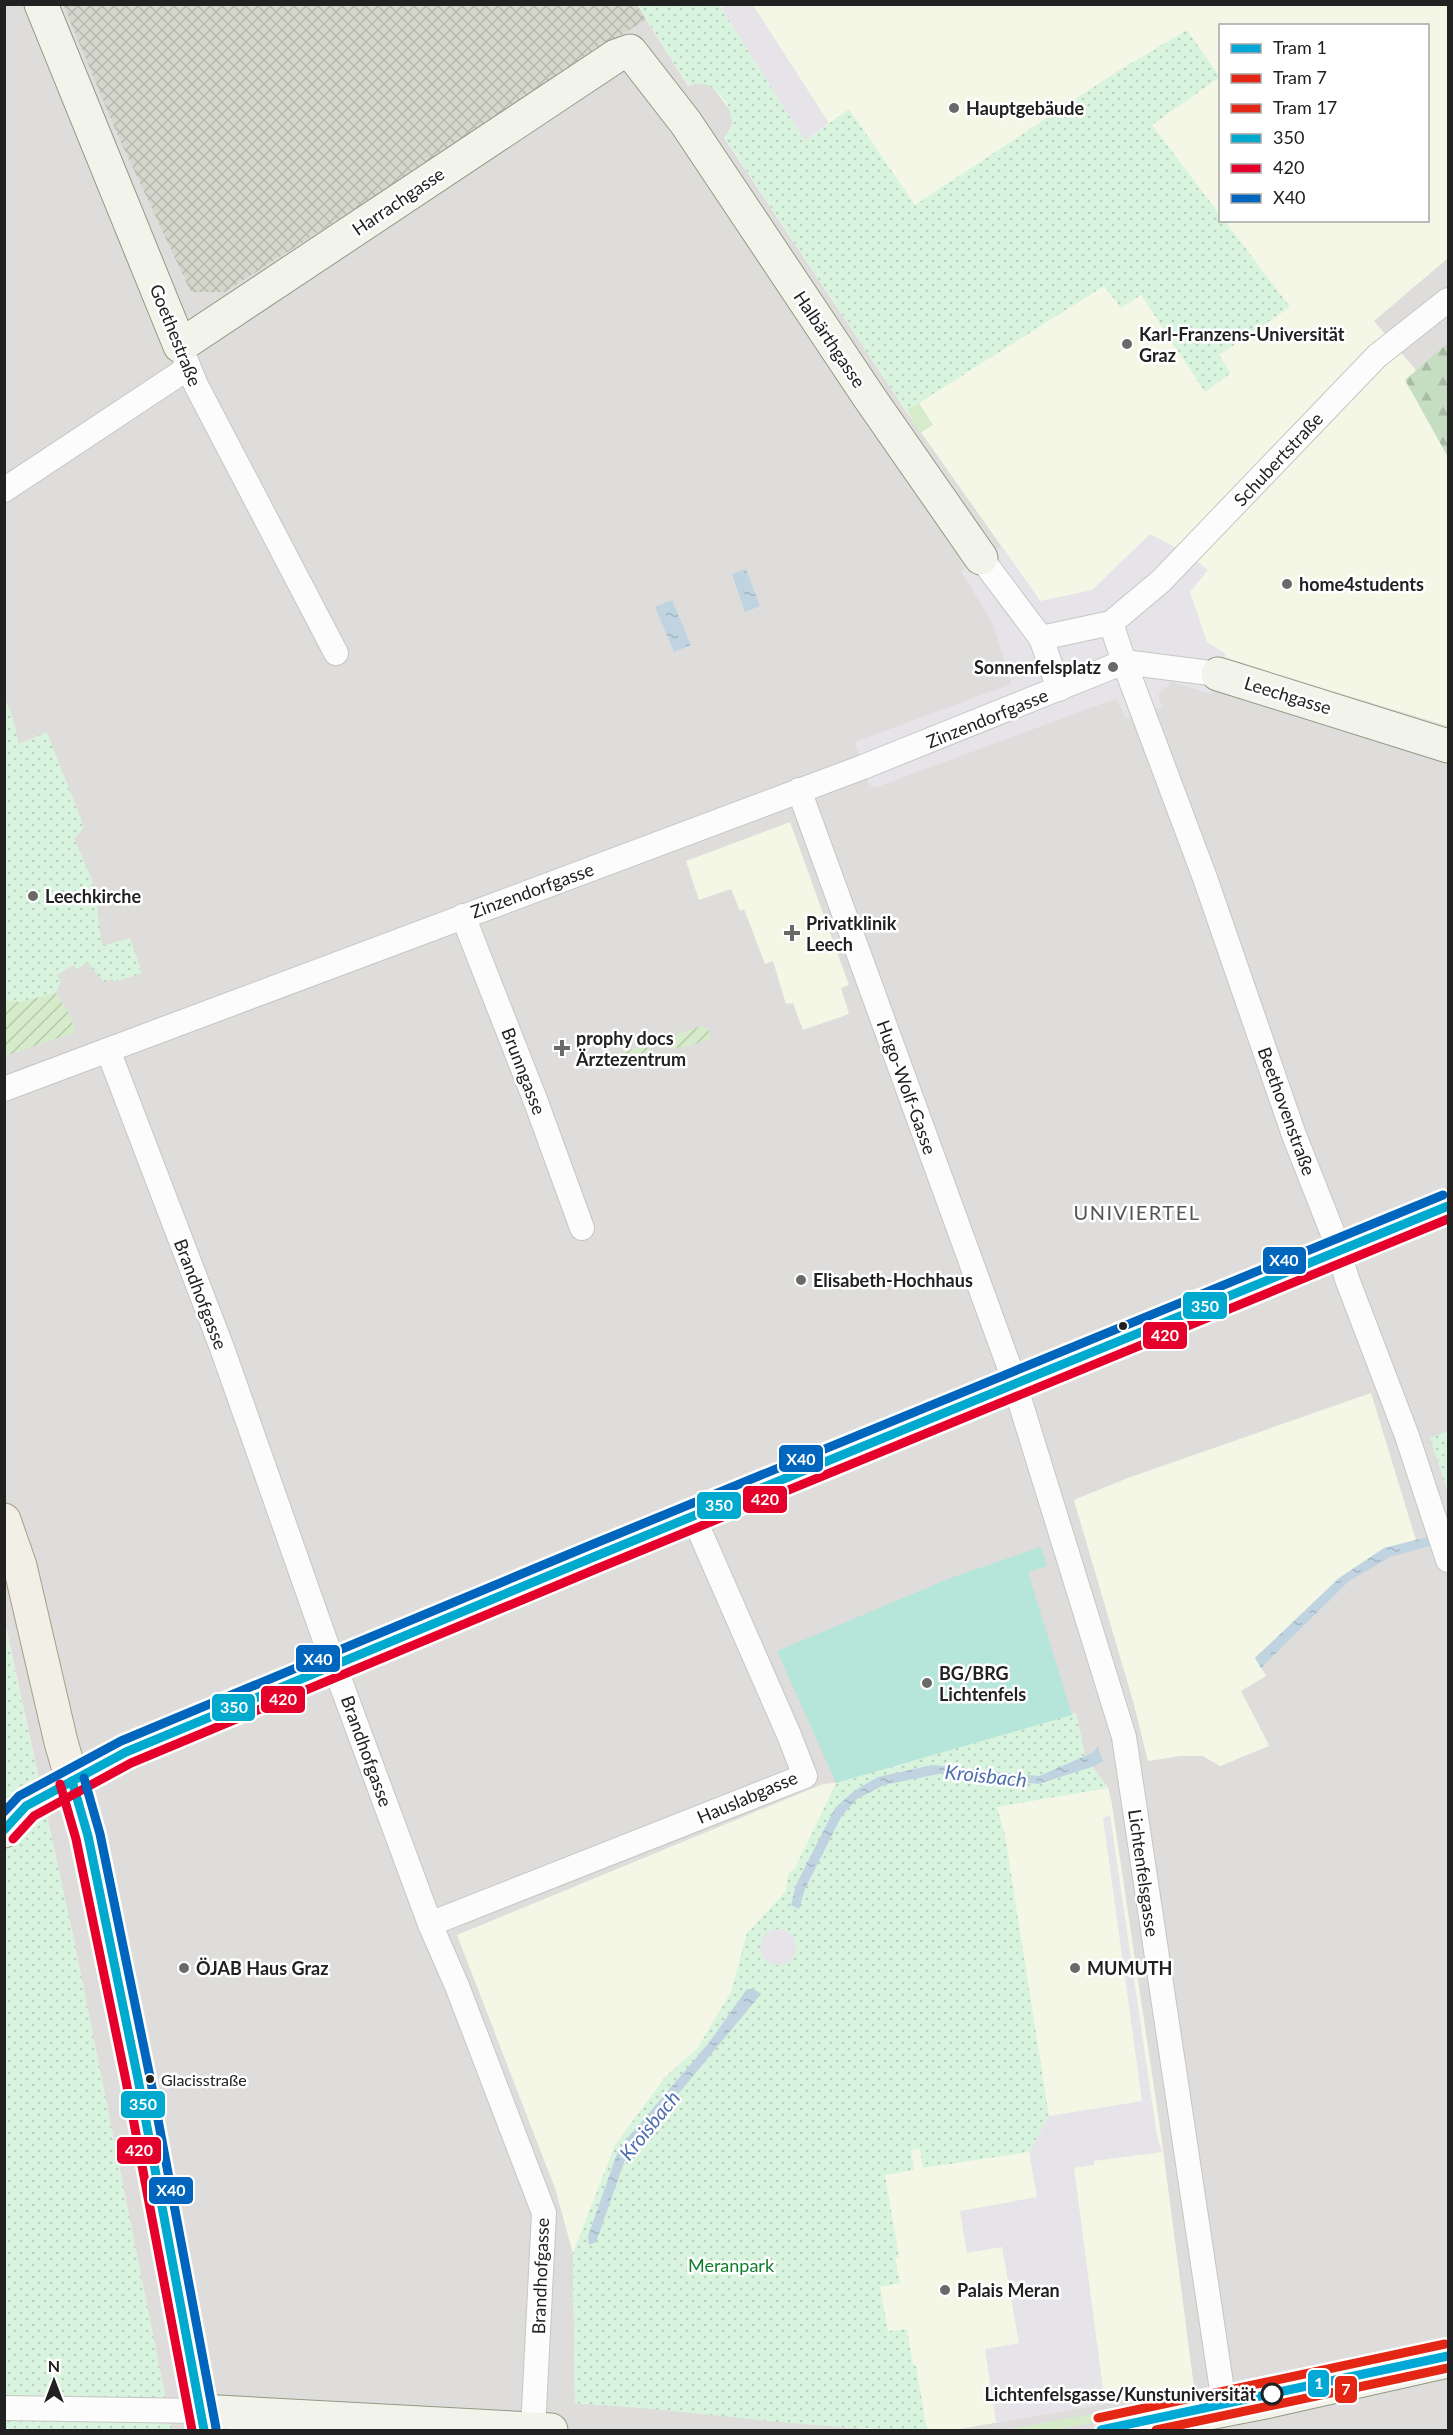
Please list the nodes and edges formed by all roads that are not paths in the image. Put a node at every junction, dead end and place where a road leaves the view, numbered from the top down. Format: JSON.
{"nodes":[{"id":1,"x":41,"y":4,"type":"edge"},
{"id":2,"x":616,"y":56,"type":"joint"},
{"id":3,"x":1449,"y":300,"type":"edge"},
{"id":4,"x":184,"y":357,"type":"junction"},
{"id":5,"x":4,"y":490,"type":"edge"},
{"id":6,"x":981,"y":558,"type":"joint"},
{"id":7,"x":1111,"y":623,"type":"junction"},
{"id":8,"x":1041,"y":638,"type":"junction"},
{"id":9,"x":336,"y":653,"type":"dead end"},
{"id":10,"x":1124,"y":662,"type":"junction"},
{"id":11,"x":1218,"y":674,"type":"joint"},
{"id":12,"x":1059,"y":689,"type":"junction"},
{"id":13,"x":1449,"y":746,"type":"edge"},
{"id":14,"x":799,"y":790,"type":"junction"},
{"id":15,"x":463,"y":916,"type":"junction"},
{"id":16,"x":108,"y":1050,"type":"junction"},
{"id":17,"x":4,"y":1089,"type":"edge"},
{"id":18,"x":1449,"y":1206,"type":"edge"},
{"id":19,"x":582,"y":1228,"type":"dead end"},
{"id":20,"x":1338,"y":1251,"type":"junction"},
{"id":21,"x":1015,"y":1384,"type":"junction"},
{"id":22,"x":693,"y":1516,"type":"junction"},
{"id":23,"x":4,"y":1520,"type":"edge"},
{"id":24,"x":1447,"y":1556,"type":"edge"},
{"id":25,"x":335,"y":1665,"type":"junction"},
{"id":26,"x":72,"y":1781,"type":"junction"},
{"id":27,"x":4,"y":1831,"type":"edge"},
{"id":28,"x":430,"y":1924,"type":"junction"},
{"id":29,"x":1449,"y":2361,"type":"edge"},
{"id":30,"x":4,"y":2408,"type":"edge"},
{"id":31,"x":1225,"y":2410,"type":"junction"},
{"id":32,"x":202,"y":2421,"type":"edge"},
{"id":33,"x":1163,"y":2426,"type":"edge"},
{"id":34,"x":542,"y":2430,"type":"edge"},
{"id":35,"x":1122,"y":2430,"type":"edge"}],
"edges":[{"from":1,"to":4,"type":"street","name":"Goethestraße"},
{"from":2,"to":4,"type":"street","name":"Harrachgasse"},
{"from":2,"to":6,"type":"street","name":"Halbärthgasse"},
{"from":3,"to":7,"type":"street","name":"Schubertstraße"},
{"from":4,"to":5,"type":"street","name":"Harrachgasse"},
{"from":4,"to":9,"type":"street","name":"Goethestraße"},
{"from":6,"to":8,"type":"street","name":"Halbärthgasse"},
{"from":7,"to":8,"type":"street"},
{"from":7,"to":10,"type":"street"},
{"from":8,"to":12,"type":"street"},
{"from":10,"to":11,"type":"street","name":"Leechgasse"},
{"from":10,"to":12,"type":"street"},
{"from":10,"to":20,"type":"street","name":"Beethovenstraße"},
{"from":11,"to":13,"type":"street","name":"Leechgasse"},
{"from":12,"to":14,"type":"street","name":"Zinzendorfgasse"},
{"from":14,"to":15,"type":"street","name":"Zinzendorfgasse"},
{"from":14,"to":21,"type":"street","name":"Hugo-Wolf-Gasse"},
{"from":15,"to":16,"type":"street","name":"Zinzendorfgasse"},
{"from":15,"to":19,"type":"street","name":"Brunngasse"},
{"from":16,"to":17,"type":"street","name":"Zinzendorfgasse"},
{"from":16,"to":25,"type":"street","name":"Brandhofgasse"},
{"from":18,"to":20,"type":"main road"},
{"from":20,"to":21,"type":"main road"},
{"from":20,"to":24,"type":"street","name":"Beethovenstraße"},
{"from":21,"to":22,"type":"main road"},
{"from":21,"to":31,"type":"street","name":"Lichtenfelsgasse"},
{"from":22,"to":25,"type":"main road"},
{"from":22,"to":28,"type":"street","name":"Hauslabgasse"},
{"from":23,"to":26,"type":"main road"},
{"from":25,"to":26,"type":"main road"},
{"from":25,"to":28,"type":"street","name":"Brandhofgasse"},
{"from":26,"to":27,"type":"main road"},
{"from":26,"to":32,"type":"main road"},
{"from":28,"to":34,"type":"street","name":"Brandhofgasse"},
{"from":29,"to":31,"type":"street"},
{"from":30,"to":32,"type":"street"},
{"from":31,"to":33,"type":"street"},
{"from":32,"to":34,"type":"street"},
{"from":33,"to":35,"type":"street"}]}
